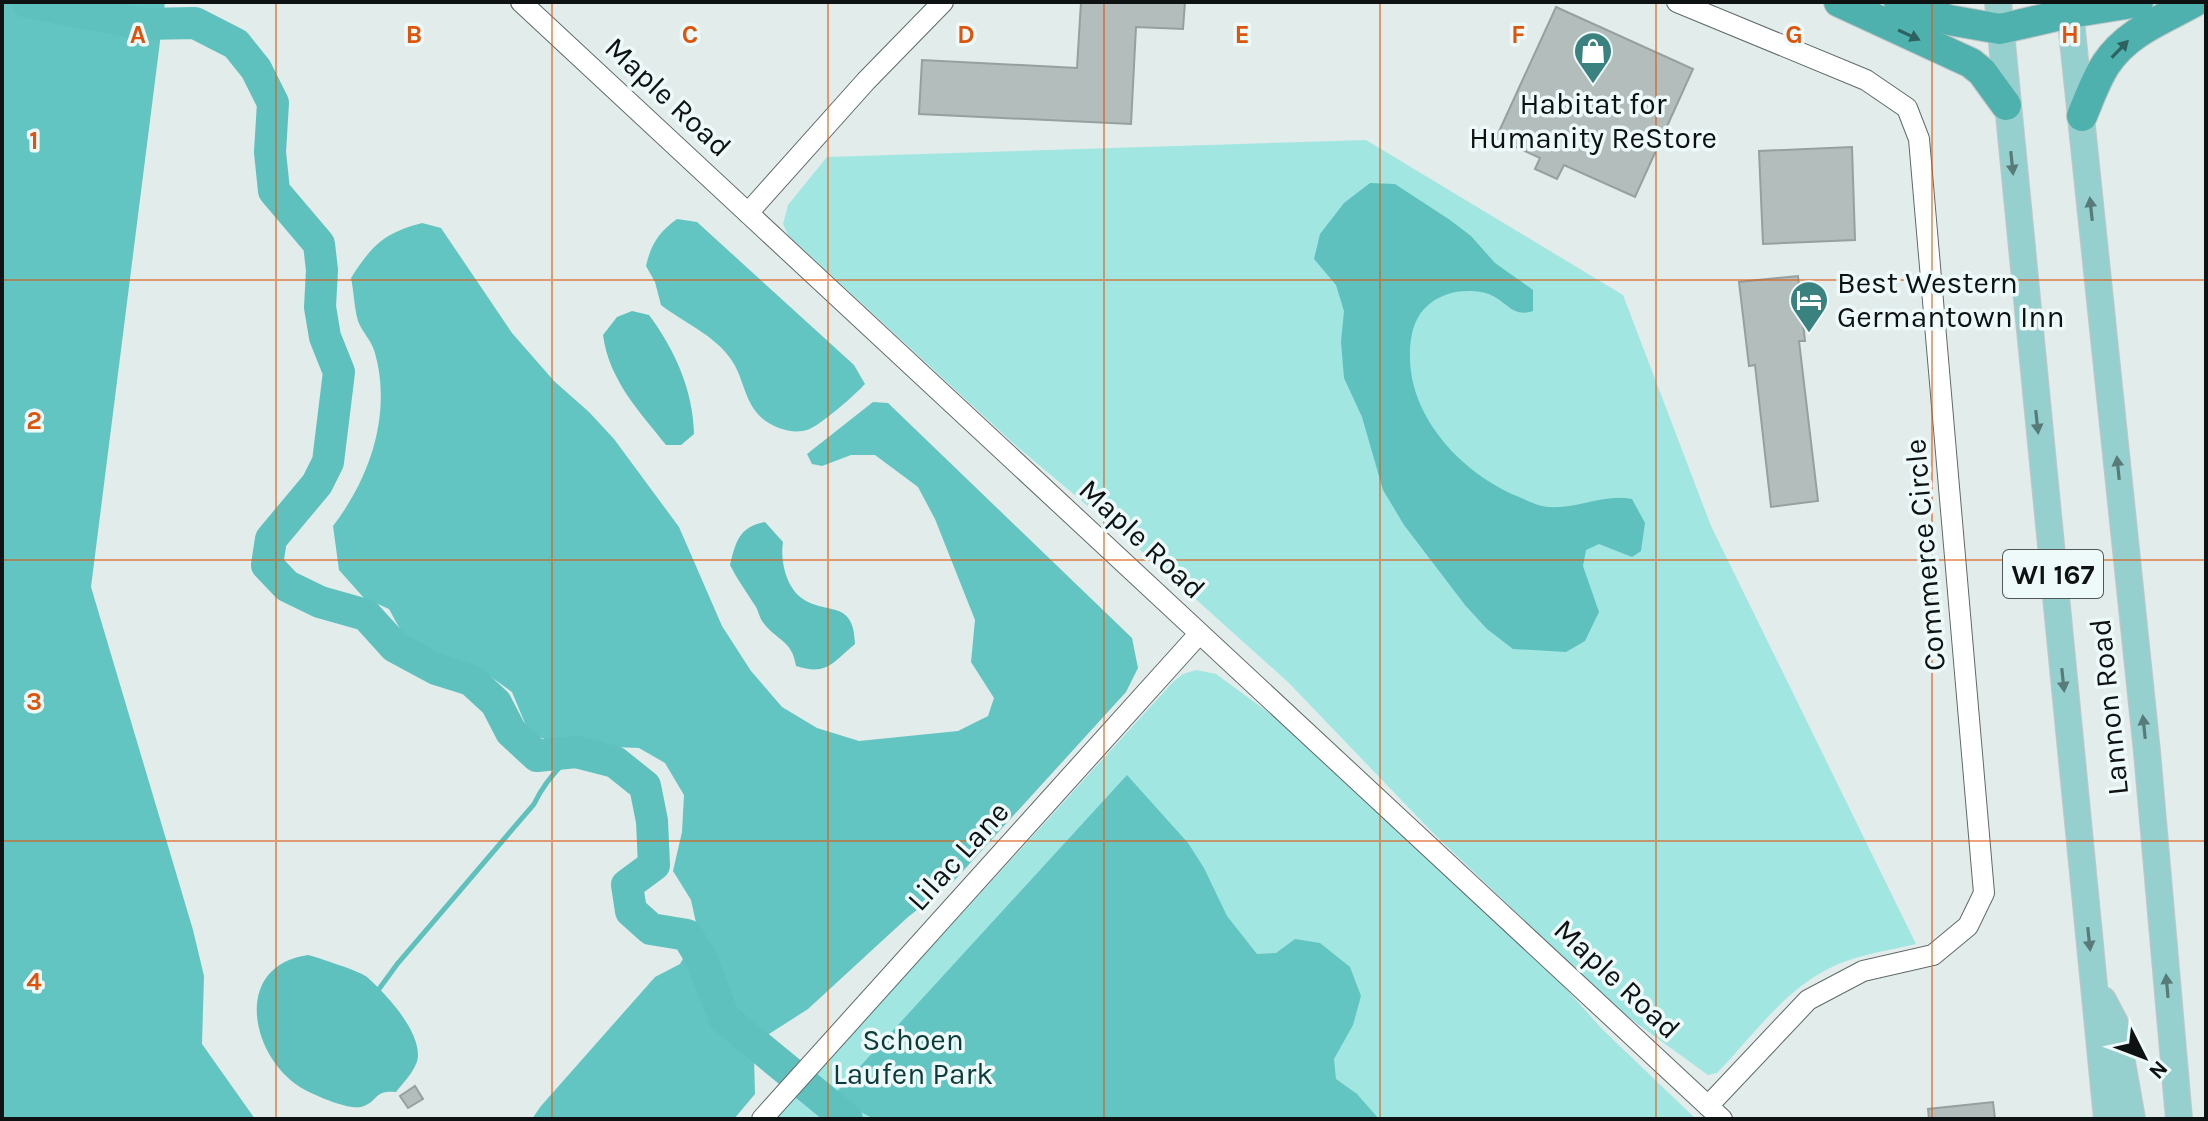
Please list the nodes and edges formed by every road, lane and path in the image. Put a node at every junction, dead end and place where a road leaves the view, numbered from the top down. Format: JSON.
{"nodes":[{"id":1,"x":521,"y":2,"type":"edge"},
{"id":2,"x":943,"y":2,"type":"edge"},
{"id":3,"x":1677,"y":2,"type":"edge"},
{"id":4,"x":1839,"y":2,"type":"edge"},
{"id":5,"x":1899,"y":2,"type":"edge"},
{"id":6,"x":2138,"y":2,"type":"edge"},
{"id":7,"x":2194,"y":2,"type":"edge"},
{"id":8,"x":2062,"y":5,"type":"edge"},
{"id":9,"x":1999,"y":16,"type":"edge"},
{"id":10,"x":2006,"y":105,"type":"junction"},
{"id":11,"x":2082,"y":116,"type":"junction"},
{"id":12,"x":748,"y":213,"type":"junction"},
{"id":13,"x":1199,"y":634,"type":"junction"},
{"id":14,"x":2094,"y":983,"type":"junction"},
{"id":15,"x":1715,"y":1112,"type":"edge"},
{"id":16,"x":2179,"y":1118,"type":"edge"},
{"id":17,"x":762,"y":1119,"type":"edge"},
{"id":18,"x":2107,"y":1119,"type":"edge"},
{"id":19,"x":2132,"y":1119,"type":"edge"}],
"edges":[{"from":1,"to":12,"type":"street","name":"Maple Road"},
{"from":2,"to":12,"type":"street"},
{"from":3,"to":15,"type":"street","name":"Commerce Circle"},
{"from":4,"to":10,"type":"highway","one_way":true},
{"from":5,"to":9,"type":"highway"},
{"from":6,"to":8,"type":"highway"},
{"from":11,"to":7,"type":"highway","one_way":true},
{"from":8,"to":9,"type":"highway"},
{"from":8,"to":11,"type":"main road","name":"Lannon Road","number":"WI 167"},
{"from":9,"to":10,"type":"main road","name":"Lannon Road","number":"WI 167"},
{"from":10,"to":14,"type":"main road","name":"Lannon Road","number":"WI 167","one_way":true},
{"from":16,"to":11,"type":"main road","name":"Lannon Road","number":"WI 167","one_way":true},
{"from":12,"to":13,"type":"street","name":"Maple Road"},
{"from":13,"to":15,"type":"street","name":"Maple Road"},
{"from":13,"to":17,"type":"street","name":"Lilac Lane"},
{"from":14,"to":18,"type":"main road","name":"Lannon Road","number":"WI 167"},
{"from":14,"to":19,"type":"main road"}]}
